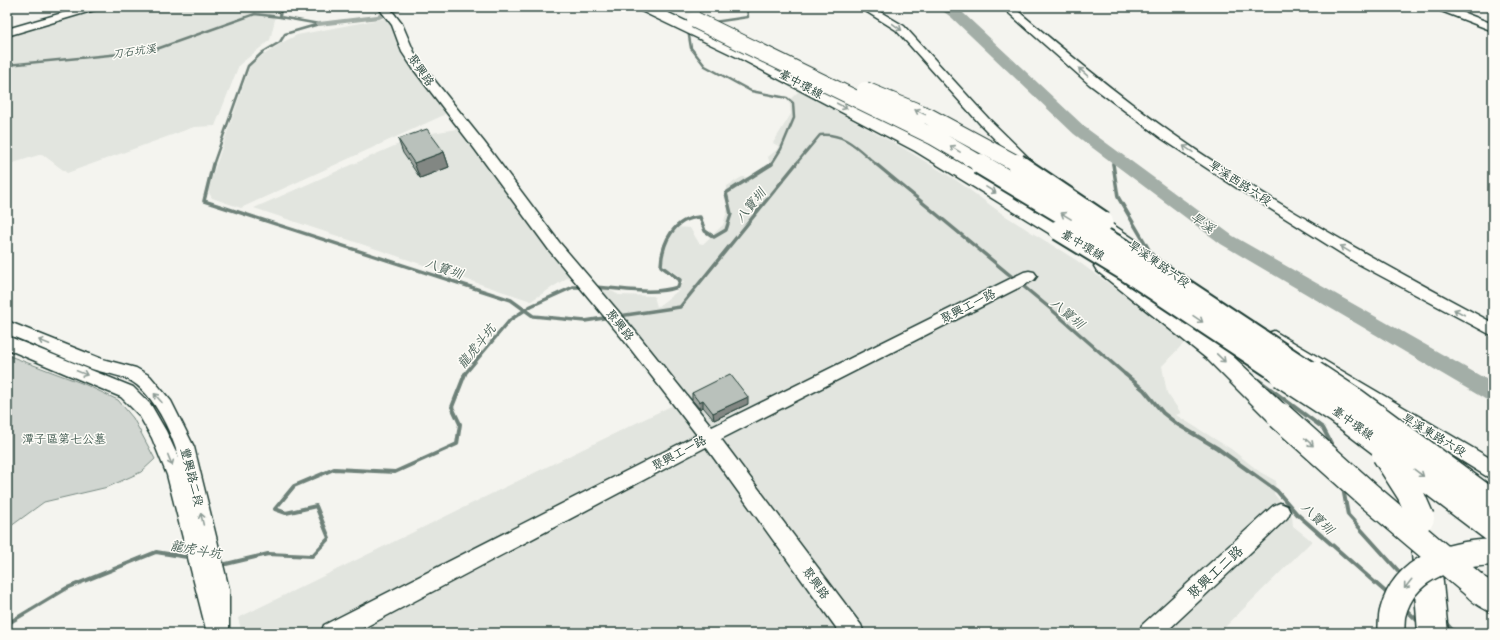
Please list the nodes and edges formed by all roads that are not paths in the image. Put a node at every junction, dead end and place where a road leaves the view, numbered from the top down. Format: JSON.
{"nodes":[{"id":1,"x":94,"y":7,"type":"edge"},
{"id":2,"x":644,"y":7,"type":"edge"},
{"id":3,"x":666,"y":7,"type":"edge"},
{"id":4,"x":864,"y":7,"type":"edge"},
{"id":5,"x":1008,"y":7,"type":"edge"},
{"id":6,"x":1440,"y":7,"type":"edge"},
{"id":7,"x":1452,"y":7,"type":"edge"},
{"id":8,"x":386,"y":10,"type":"edge"},
{"id":9,"x":695,"y":20,"type":"junction"},
{"id":10,"x":1493,"y":23,"type":"edge"},
{"id":11,"x":1493,"y":28,"type":"edge"},
{"id":12,"x":7,"y":33,"type":"edge"},
{"id":13,"x":1059,"y":230,"type":"junction"},
{"id":14,"x":1029,"y":276,"type":"dead end"},
{"id":15,"x":1237,"y":313,"type":"junction"},
{"id":16,"x":7,"y":328,"type":"edge"},
{"id":17,"x":1493,"y":330,"type":"edge"},
{"id":18,"x":7,"y":342,"type":"edge"},
{"id":19,"x":709,"y":437,"type":"junction"},
{"id":20,"x":1493,"y":470,"type":"edge"},
{"id":21,"x":1493,"y":504,"type":"edge"},
{"id":22,"x":1280,"y":512,"type":"dead end"},
{"id":23,"x":1493,"y":525,"type":"edge"},
{"id":24,"x":1493,"y":528,"type":"edge"},
{"id":25,"x":1493,"y":552,"type":"edge"},
{"id":26,"x":205,"y":560,"type":"junction"},
{"id":27,"x":1493,"y":599,"type":"edge"},
{"id":28,"x":218,"y":633,"type":"edge"},
{"id":29,"x":332,"y":633,"type":"edge"},
{"id":30,"x":853,"y":633,"type":"edge"},
{"id":31,"x":1150,"y":633,"type":"edge"},
{"id":32,"x":1391,"y":633,"type":"edge"},
{"id":33,"x":1433,"y":633,"type":"edge"}],
"edges":[{"from":1,"to":12,"type":"street"},
{"from":2,"to":13,"type":"highway","name":"臺中環線","one_way":true},
{"from":3,"to":9,"type":"highway","name":"臺中環線"},
{"from":4,"to":20,"type":"street","name":"旱溪東路六段","one_way":true},
{"from":17,"to":5,"type":"street","name":"旱溪西路六段","one_way":true},
{"from":6,"to":11,"type":"street"},
{"from":7,"to":10,"type":"street"},
{"from":8,"to":19,"type":"street","name":"聚興路"},
{"from":15,"to":9,"type":"highway","one_way":true,"bridge":true},
{"from":21,"to":9,"type":"highway","name":"臺中環線","one_way":true,"bridge":true},
{"from":13,"to":24,"type":"highway","name":"臺中環線","one_way":true,"bridge":true},
{"from":13,"to":27,"type":"highway","one_way":true,"bridge":true},
{"from":14,"to":19,"type":"street","name":"聚興工一路"},
{"from":15,"to":23,"type":"highway"},
{"from":15,"to":33,"type":"highway","bridge":true},
{"from":26,"to":16,"type":"street","name":"豐興路二段","one_way":true},
{"from":18,"to":26,"type":"street","name":"豐興路二段","one_way":true},
{"from":19,"to":29,"type":"street","name":"聚興工一路"},
{"from":19,"to":30,"type":"street","name":"聚興路"},
{"from":22,"to":31,"type":"street","name":"聚興工二路"},
{"from":25,"to":32,"type":"highway","one_way":true,"bridge":true},
{"from":26,"to":28,"type":"street","name":"豐興路二段"}]}
